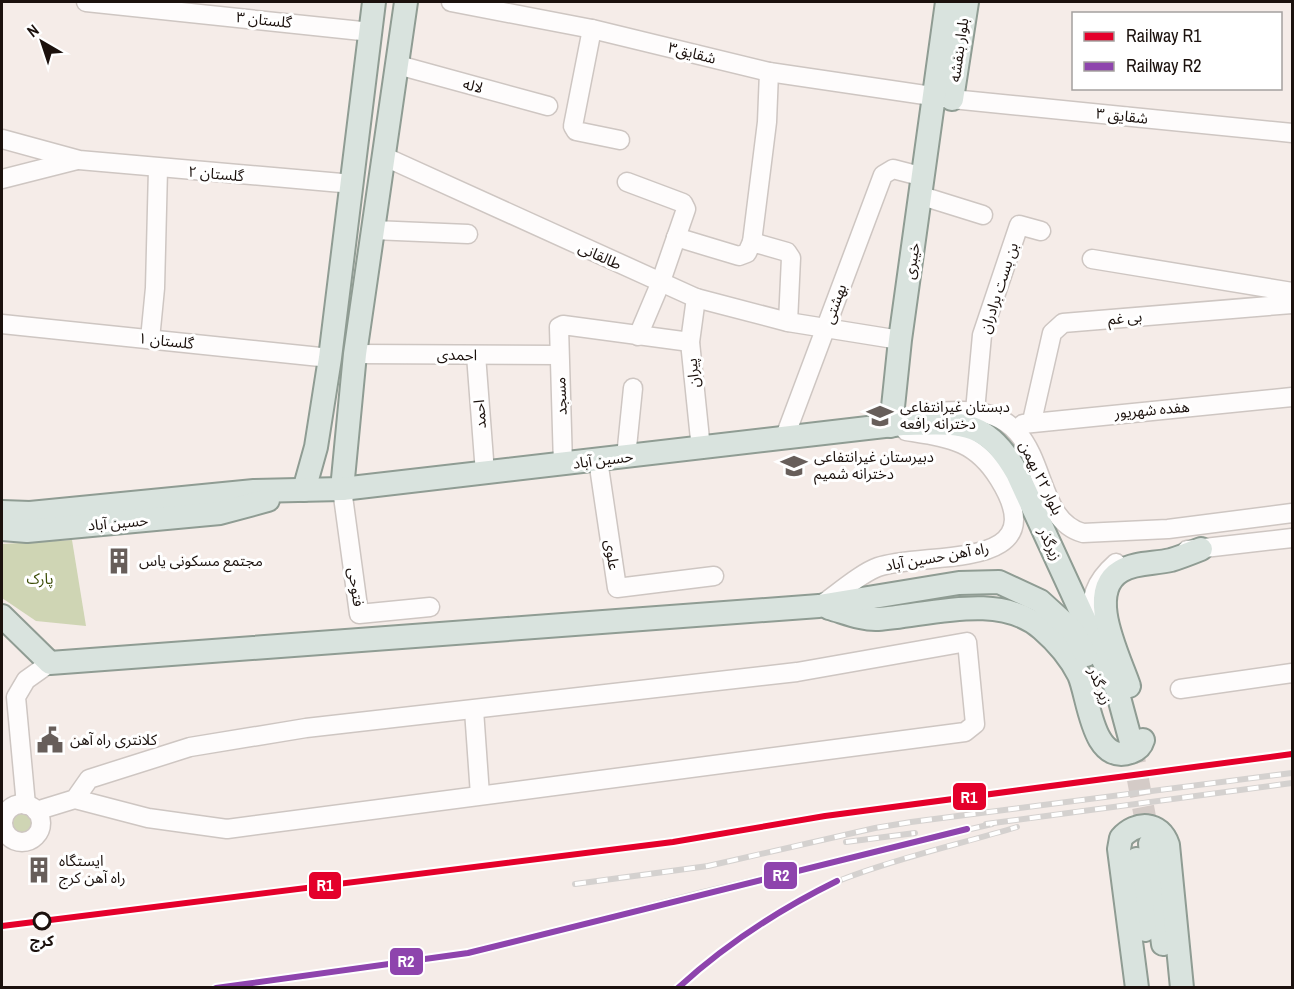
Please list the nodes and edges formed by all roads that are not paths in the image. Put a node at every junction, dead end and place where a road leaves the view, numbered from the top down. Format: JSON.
{"nodes":[{"id":1,"x":86,"y":2,"type":"edge"},
{"id":2,"x":400,"y":2,"type":"edge"},
{"id":3,"x":405,"y":2,"type":"edge"},
{"id":4,"x":451,"y":2,"type":"edge"},
{"id":5,"x":967,"y":2,"type":"edge"},
{"id":6,"x":375,"y":13,"type":"edge"},
{"id":7,"x":951,"y":16,"type":"edge"},
{"id":8,"x":403,"y":24,"type":"junction"},
{"id":9,"x":592,"y":29,"type":"junction"},
{"id":10,"x":398,"y":65,"type":"junction"},
{"id":11,"x":769,"y":72,"type":"junction"},
{"id":12,"x":943,"y":98,"type":"junction"},
{"id":13,"x":548,"y":106,"type":"dead end"},
{"id":14,"x":1293,"y":133,"type":"edge"},
{"id":15,"x":2,"y":139,"type":"edge"},
{"id":16,"x":620,"y":140,"type":"dead end"},
{"id":17,"x":383,"y":156,"type":"junction"},
{"id":18,"x":79,"y":160,"type":"junction"},
{"id":19,"x":159,"y":169,"type":"junction"},
{"id":20,"x":2,"y":179,"type":"edge"},
{"id":21,"x":627,"y":182,"type":"dead end"},
{"id":22,"x":353,"y":184,"type":"junction"},
{"id":23,"x":923,"y":186,"type":"junction"},
{"id":24,"x":983,"y":215,"type":"dead end"},
{"id":25,"x":373,"y":230,"type":"junction"},
{"id":26,"x":1041,"y":231,"type":"dead end"},
{"id":27,"x":468,"y":234,"type":"dead end"},
{"id":28,"x":676,"y":237,"type":"junction"},
{"id":29,"x":752,"y":242,"type":"junction"},
{"id":30,"x":1092,"y":259,"type":"dead end"},
{"id":31,"x":660,"y":284,"type":"junction"},
{"id":32,"x":1293,"y":292,"type":"edge"},
{"id":33,"x":696,"y":298,"type":"junction"},
{"id":34,"x":1293,"y":304,"type":"edge"},
{"id":35,"x":788,"y":322,"type":"junction"},
{"id":36,"x":2,"y":324,"type":"edge"},
{"id":37,"x":826,"y":328,"type":"junction"},
{"id":38,"x":638,"y":336,"type":"junction"},
{"id":39,"x":150,"y":339,"type":"junction"},
{"id":40,"x":900,"y":340,"type":"junction"},
{"id":41,"x":690,"y":342,"type":"junction"},
{"id":42,"x":355,"y":354,"type":"junction"},
{"id":43,"x":476,"y":355,"type":"junction"},
{"id":44,"x":559,"y":355,"type":"junction"},
{"id":45,"x":330,"y":358,"type":"junction"},
{"id":46,"x":633,"y":388,"type":"dead end"},
{"id":47,"x":1293,"y":397,"type":"edge"},
{"id":48,"x":975,"y":411,"type":"junction"},
{"id":49,"x":1032,"y":422,"type":"junction"},
{"id":50,"x":891,"y":426,"type":"junction"},
{"id":51,"x":1013,"y":426,"type":"junction"},
{"id":52,"x":784,"y":439,"type":"junction"},
{"id":53,"x":316,"y":447,"type":"junction"},
{"id":54,"x":701,"y":448,"type":"junction"},
{"id":55,"x":347,"y":450,"type":"junction"},
{"id":56,"x":626,"y":457,"type":"junction"},
{"id":57,"x":598,"y":460,"type":"junction"},
{"id":58,"x":563,"y":465,"type":"junction"},
{"id":59,"x":485,"y":473,"type":"junction"},
{"id":60,"x":342,"y":489,"type":"junction"},
{"id":61,"x":304,"y":490,"type":"junction"},
{"id":62,"x":2,"y":512,"type":"edge"},
{"id":63,"x":1293,"y":513,"type":"edge"},
{"id":64,"x":1244,"y":519,"type":"junction"},
{"id":65,"x":2,"y":529,"type":"edge"},
{"id":66,"x":1293,"y":538,"type":"edge"},
{"id":67,"x":1246,"y":544,"type":"junction"},
{"id":68,"x":1201,"y":549,"type":"junction"},
{"id":69,"x":714,"y":576,"type":"dead end"},
{"id":70,"x":819,"y":606,"type":"junction"},
{"id":71,"x":430,"y":607,"type":"dead end"},
{"id":72,"x":2,"y":616,"type":"edge"},
{"id":73,"x":1081,"y":631,"type":"junction"},
{"id":74,"x":50,"y":663,"type":"junction"},
{"id":75,"x":1293,"y":673,"type":"edge"},
{"id":76,"x":1180,"y":689,"type":"dead end"},
{"id":77,"x":2,"y":693,"type":"edge"},
{"id":78,"x":474,"y":710,"type":"junction"},
{"id":79,"x":1124,"y":743,"type":"tunnel mouth"},
{"id":80,"x":480,"y":795,"type":"junction"},
{"id":81,"x":75,"y":799,"type":"junction"},
{"id":82,"x":19,"y":808,"type":"edge"},
{"id":83,"x":1137,"y":987,"type":"edge"},
{"id":84,"x":1151,"y":987,"type":"edge"},
{"id":85,"x":1169,"y":987,"type":"edge"},
{"id":86,"x":1182,"y":987,"type":"edge"}],
"edges":[{"from":1,"to":6,"type":"street","name":"گلستان ۳"},
{"from":2,"to":6,"type":"main road"},
{"from":3,"to":8,"type":"main road"},
{"from":4,"to":9,"type":"street","name":"شقایق۳"},
{"from":5,"to":7,"type":"main road","name":"بلوار بنفشه"},
{"from":6,"to":8,"type":"main road"},
{"from":6,"to":22,"type":"main road"},
{"from":7,"to":12,"type":"main road","name":"بلوار بنفشه"},
{"from":8,"to":10,"type":"main road"},
{"from":9,"to":11,"type":"street","name":"شقایق۳"},
{"from":9,"to":16,"type":"street"},
{"from":10,"to":13,"type":"street","name":"لاله"},
{"from":10,"to":17,"type":"main road"},
{"from":11,"to":12,"type":"street","name":"شقایق۳"},
{"from":11,"to":29,"type":"street"},
{"from":12,"to":14,"type":"street","name":"شقایق ۳"},
{"from":12,"to":23,"type":"main road","name":"خیبری"},
{"from":15,"to":18,"type":"street","name":"گلستان ۲"},
{"from":17,"to":25,"type":"main road"},
{"from":17,"to":31,"type":"street","name":"طالقانی"},
{"from":18,"to":19,"type":"street","name":"گلستان ۲"},
{"from":18,"to":20,"type":"street","name":"گلستان ۲"},
{"from":19,"to":22,"type":"street","name":"گلستان ۲"},
{"from":19,"to":39,"type":"street"},
{"from":21,"to":28,"type":"street"},
{"from":22,"to":45,"type":"main road"},
{"from":23,"to":24,"type":"street"},
{"from":23,"to":37,"type":"street","name":"بهشتی"},
{"from":23,"to":40,"type":"main road","name":"خیبری"},
{"from":25,"to":27,"type":"street"},
{"from":25,"to":42,"type":"main road"},
{"from":26,"to":48,"type":"street","name":"بن بست برادران"},
{"from":28,"to":29,"type":"street"},
{"from":28,"to":31,"type":"street"},
{"from":29,"to":35,"type":"street"},
{"from":30,"to":32,"type":"street"},
{"from":31,"to":33,"type":"street","name":"طالقانی"},
{"from":31,"to":38,"type":"street"},
{"from":33,"to":35,"type":"street","name":"طالقانی"},
{"from":33,"to":41,"type":"street","name":"پیران"},
{"from":34,"to":49,"type":"street","name":"بی غم"},
{"from":35,"to":37,"type":"street","name":"طالقانی"},
{"from":36,"to":39,"type":"street","name":"گلستان ۱"},
{"from":37,"to":40,"type":"street","name":"طالقانی"},
{"from":37,"to":52,"type":"street","name":"بهشتی"},
{"from":38,"to":41,"type":"street"},
{"from":38,"to":44,"type":"street","name":"مسجد"},
{"from":39,"to":45,"type":"street","name":"گلستان ۱"},
{"from":40,"to":50,"type":"main road","name":"خیبری"},
{"from":41,"to":54,"type":"street","name":"پیران"},
{"from":42,"to":43,"type":"street","name":"احمدی"},
{"from":42,"to":55,"type":"main road"},
{"from":43,"to":44,"type":"street","name":"احمدی"},
{"from":43,"to":59,"type":"street","name":"احمد"},
{"from":44,"to":58,"type":"street","name":"مسجد"},
{"from":45,"to":53,"type":"main road"},
{"from":46,"to":56,"type":"street"},
{"from":47,"to":49,"type":"street","name":"هفده شهریور"},
{"from":48,"to":50,"type":"street","name":"بلوار ۲۲ بهمن"},
{"from":48,"to":51,"type":"street","name":"بلوار ۲۲ بهمن"},
{"from":49,"to":51,"type":"street","name":"هفده شهریور"},
{"from":50,"to":52,"type":"main road","name":"حسین آباد"},
{"from":50,"to":70,"type":"street","name":"راه آهن حسین آباد"},
{"from":50,"to":73,"type":"main road","name":"زیرگذر"},
{"from":51,"to":64,"type":"street","name":"بلوار ۲۲ بهمن"},
{"from":52,"to":54,"type":"main road","name":"حسین آباد"},
{"from":53,"to":55,"type":"main road"},
{"from":53,"to":61,"type":"main road"},
{"from":54,"to":56,"type":"main road","name":"حسین آباد"},
{"from":55,"to":60,"type":"main road"},
{"from":56,"to":57,"type":"main road","name":"حسین آباد"},
{"from":57,"to":58,"type":"main road","name":"حسین آباد"},
{"from":57,"to":69,"type":"street","name":"علوی"},
{"from":58,"to":59,"type":"main road","name":"حسین آباد"},
{"from":59,"to":60,"type":"main road","name":"حسین آباد"},
{"from":60,"to":61,"type":"main road","name":"حسین آباد"},
{"from":60,"to":71,"type":"street","name":"فتوحی"},
{"from":61,"to":62,"type":"main road","name":"حسین آباد"},
{"from":61,"to":65,"type":"main road","name":"حسین آباد"},
{"from":63,"to":64,"type":"street","name":"بلوار ۲۲ بهمن"},
{"from":64,"to":67,"type":"street"},
{"from":66,"to":67,"type":"street"},
{"from":67,"to":68,"type":"street"},
{"from":68,"to":70,"type":"main road"},
{"from":68,"to":73,"type":"street"},
{"from":70,"to":73,"type":"main road"},
{"from":70,"to":74,"type":"main road"},
{"from":72,"to":74,"type":"main road"},
{"from":73,"to":79,"type":"main road","name":"زیرگذر"},
{"from":74,"to":82,"type":"street"},
{"from":75,"to":76,"type":"street"},
{"from":77,"to":82,"type":"street"},
{"from":78,"to":80,"type":"street"},
{"from":78,"to":80,"type":"street"},
{"from":78,"to":81,"type":"street"},
{"from":80,"to":81,"type":"street"},
{"from":81,"to":82,"type":"street"},
{"from":83,"to":86,"type":"main road"},
{"from":84,"to":85,"type":"main road"}]}
